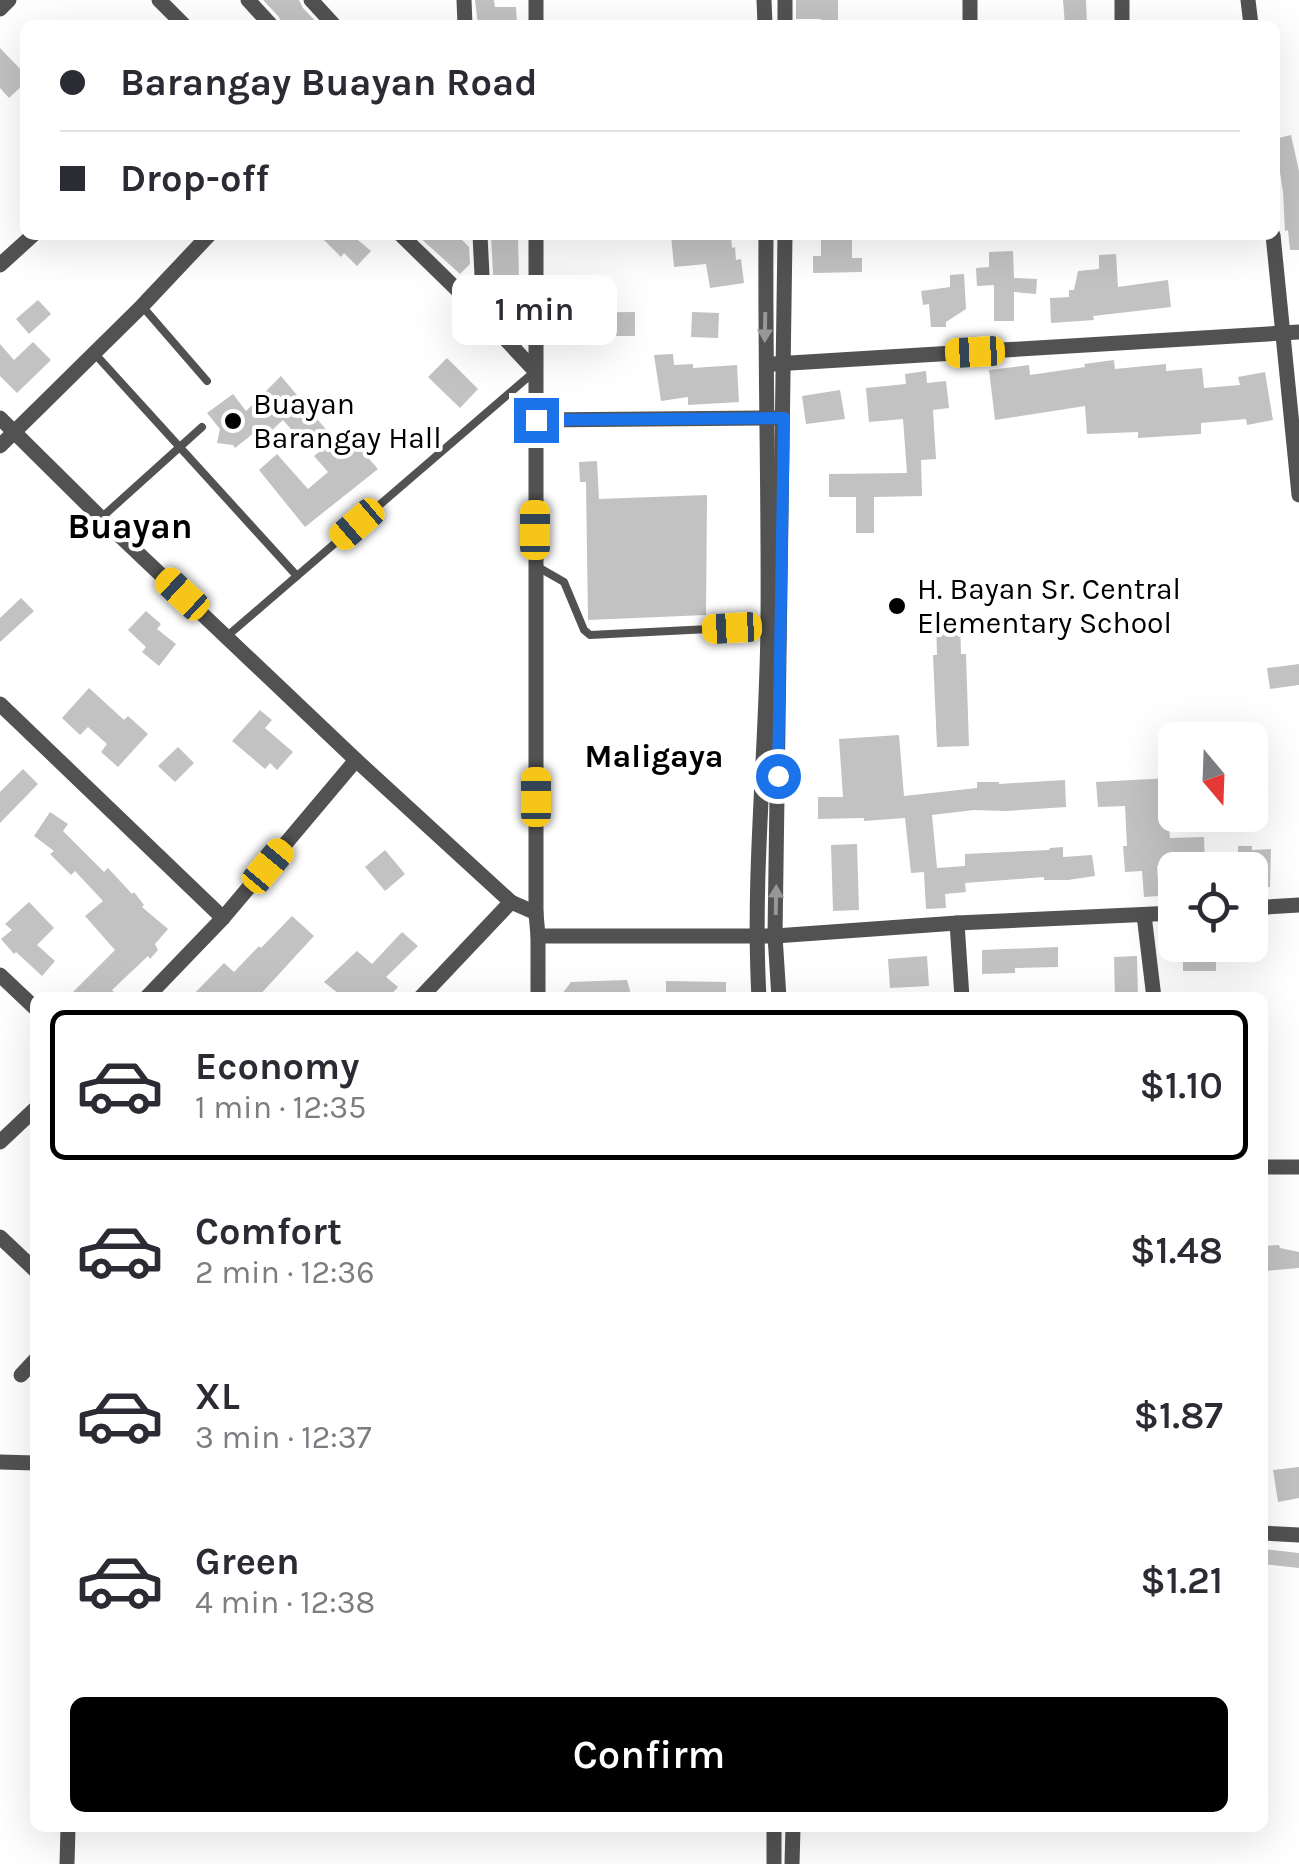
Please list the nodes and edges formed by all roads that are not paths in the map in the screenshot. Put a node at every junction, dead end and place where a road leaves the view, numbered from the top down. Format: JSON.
{"nodes":[{"id":1,"x":9,"y":0,"type":"edge"},
{"id":2,"x":160,"y":0,"type":"edge"},
{"id":3,"x":248,"y":0,"type":"edge"},
{"id":4,"x":311,"y":0,"type":"edge"},
{"id":5,"x":0,"y":9,"type":"edge"},
{"id":6,"x":179,"y":20,"type":"edge"},
{"id":7,"x":267,"y":20,"type":"edge"},
{"id":8,"x":329,"y":20,"type":"edge"},
{"id":9,"x":28,"y":240,"type":"edge"},
{"id":10,"x":204,"y":240,"type":"edge"},
{"id":11,"x":406,"y":240,"type":"edge"},
{"id":12,"x":478,"y":240,"type":"edge"},
{"id":13,"x":536,"y":240,"type":"edge"},
{"id":14,"x":766,"y":240,"type":"edge"},
{"id":15,"x":785,"y":240,"type":"edge"},
{"id":16,"x":1272,"y":240,"type":"edge"},
{"id":17,"x":0,"y":266,"type":"edge"},
{"id":18,"x":142,"y":306,"type":"junction"},
{"id":19,"x":484,"y":316,"type":"junction"},
{"id":20,"x":1281,"y":332,"type":"junction"},
{"id":21,"x":1299,"y":332,"type":"edge"},
{"id":22,"x":94,"y":354,"type":"junction"},
{"id":23,"x":765,"y":364,"type":"junction"},
{"id":24,"x":784,"y":364,"type":"junction"},
{"id":25,"x":536,"y":371,"type":"junction"},
{"id":26,"x":207,"y":381,"type":"dead end"},
{"id":27,"x":0,"y":418,"type":"edge"},
{"id":28,"x":784,"y":418,"type":"junction"},
{"id":29,"x":765,"y":419,"type":"junction"},
{"id":30,"x":536,"y":420,"type":"junction"},
{"id":31,"x":202,"y":427,"type":"dead end"},
{"id":32,"x":15,"y":432,"type":"junction"},
{"id":33,"x":0,"y":446,"type":"edge"},
{"id":34,"x":179,"y":447,"type":"junction"},
{"id":35,"x":1299,"y":495,"type":"edge"},
{"id":36,"x":101,"y":518,"type":"junction"},
{"id":37,"x":535,"y":566,"type":"junction"},
{"id":38,"x":298,"y":576,"type":"junction"},
{"id":39,"x":768,"y":626,"type":"junction"},
{"id":40,"x":226,"y":637,"type":"junction"},
{"id":41,"x":0,"y":704,"type":"edge"},
{"id":42,"x":356,"y":760,"type":"junction"},
{"id":43,"x":511,"y":902,"type":"junction"},
{"id":44,"x":1299,"y":905,"type":"edge"},
{"id":45,"x":1268,"y":907,"type":"edge"},
{"id":46,"x":536,"y":912,"type":"junction"},
{"id":47,"x":1158,"y":914,"type":"edge"},
{"id":48,"x":1144,"y":915,"type":"junction"},
{"id":49,"x":223,"y":918,"type":"junction"},
{"id":50,"x":957,"y":923,"type":"junction"},
{"id":51,"x":756,"y":935,"type":"junction"},
{"id":52,"x":538,"y":936,"type":"junction"},
{"id":53,"x":775,"y":936,"type":"junction"},
{"id":54,"x":0,"y":975,"type":"edge"},
{"id":55,"x":152,"y":992,"type":"edge"},
{"id":56,"x":426,"y":992,"type":"edge"},
{"id":57,"x":538,"y":992,"type":"edge"},
{"id":58,"x":759,"y":992,"type":"edge"},
{"id":59,"x":779,"y":992,"type":"edge"},
{"id":60,"x":962,"y":992,"type":"edge"},
{"id":61,"x":1153,"y":992,"type":"edge"},
{"id":62,"x":30,"y":1003,"type":"edge"},
{"id":63,"x":30,"y":1114,"type":"edge"},
{"id":64,"x":0,"y":1142,"type":"edge"},
{"id":65,"x":1299,"y":1167,"type":"edge"},
{"id":66,"x":1268,"y":1168,"type":"edge"},
{"id":67,"x":0,"y":1237,"type":"edge"},
{"id":68,"x":30,"y":1265,"type":"edge"},
{"id":69,"x":30,"y":1365,"type":"edge"},
{"id":70,"x":21,"y":1375,"type":"dead end"},
{"id":71,"x":0,"y":1462,"type":"edge"},
{"id":72,"x":30,"y":1463,"type":"edge"},
{"id":73,"x":1268,"y":1533,"type":"edge"},
{"id":74,"x":1299,"y":1535,"type":"edge"},
{"id":75,"x":68,"y":1832,"type":"edge"},
{"id":76,"x":774,"y":1832,"type":"edge"},
{"id":77,"x":792,"y":1832,"type":"edge"},
{"id":78,"x":67,"y":1864,"type":"edge"},
{"id":79,"x":774,"y":1864,"type":"edge"},
{"id":80,"x":792,"y":1864,"type":"edge"}],
"edges":[{"from":1,"to":5,"type":"street"},
{"from":2,"to":6,"type":"street"},
{"from":3,"to":7,"type":"street"},
{"from":4,"to":8,"type":"street"},
{"from":9,"to":17,"type":"street"},
{"from":10,"to":18,"type":"street"},
{"from":11,"to":19,"type":"street"},
{"from":12,"to":19,"type":"street"},
{"from":13,"to":25,"type":"street"},
{"from":14,"to":23,"type":"street","one_way":true},
{"from":15,"to":24,"type":"street"},
{"from":16,"to":20,"type":"street"},
{"from":18,"to":22,"type":"street"},
{"from":18,"to":26,"type":"lane"},
{"from":19,"to":25,"type":"street"},
{"from":20,"to":21,"type":"street"},
{"from":20,"to":24,"type":"street"},
{"from":20,"to":35,"type":"street"},
{"from":22,"to":32,"type":"street"},
{"from":22,"to":34,"type":"lane"},
{"from":23,"to":24,"type":"street"},
{"from":23,"to":29,"type":"street"},
{"from":24,"to":28,"type":"street"},
{"from":25,"to":30,"type":"street"},
{"from":25,"to":38,"type":"lane"},
{"from":27,"to":32,"type":"street"},
{"from":28,"to":29,"type":"street"},
{"from":53,"to":28,"type":"street","one_way":true},
{"from":29,"to":30,"type":"street"},
{"from":29,"to":39,"type":"street"},
{"from":30,"to":37,"type":"street"},
{"from":31,"to":34,"type":"lane"},
{"from":32,"to":33,"type":"street"},
{"from":32,"to":36,"type":"street"},
{"from":34,"to":36,"type":"lane"},
{"from":34,"to":38,"type":"lane"},
{"from":36,"to":40,"type":"street"},
{"from":37,"to":39,"type":"lane"},
{"from":37,"to":46,"type":"street"},
{"from":38,"to":40,"type":"lane"},
{"from":39,"to":51,"type":"street"},
{"from":40,"to":42,"type":"street"},
{"from":41,"to":49,"type":"street"},
{"from":42,"to":43,"type":"street"},
{"from":42,"to":49,"type":"street"},
{"from":43,"to":46,"type":"street"},
{"from":43,"to":56,"type":"street"},
{"from":44,"to":45,"type":"street"},
{"from":46,"to":52,"type":"street"},
{"from":47,"to":48,"type":"street"},
{"from":48,"to":50,"type":"street"},
{"from":48,"to":61,"type":"street"},
{"from":49,"to":55,"type":"street"},
{"from":50,"to":53,"type":"street"},
{"from":50,"to":60,"type":"street"},
{"from":51,"to":52,"type":"street"},
{"from":51,"to":53,"type":"street"},
{"from":51,"to":58,"type":"street"},
{"from":52,"to":57,"type":"street"},
{"from":53,"to":59,"type":"street"},
{"from":54,"to":62,"type":"street"},
{"from":63,"to":64,"type":"street"},
{"from":65,"to":66,"type":"street"},
{"from":67,"to":68,"type":"street"},
{"from":69,"to":70,"type":"street"},
{"from":71,"to":72,"type":"street"},
{"from":73,"to":74,"type":"street"},
{"from":75,"to":78,"type":"street"},
{"from":76,"to":79,"type":"street"},
{"from":77,"to":80,"type":"street"}]}
